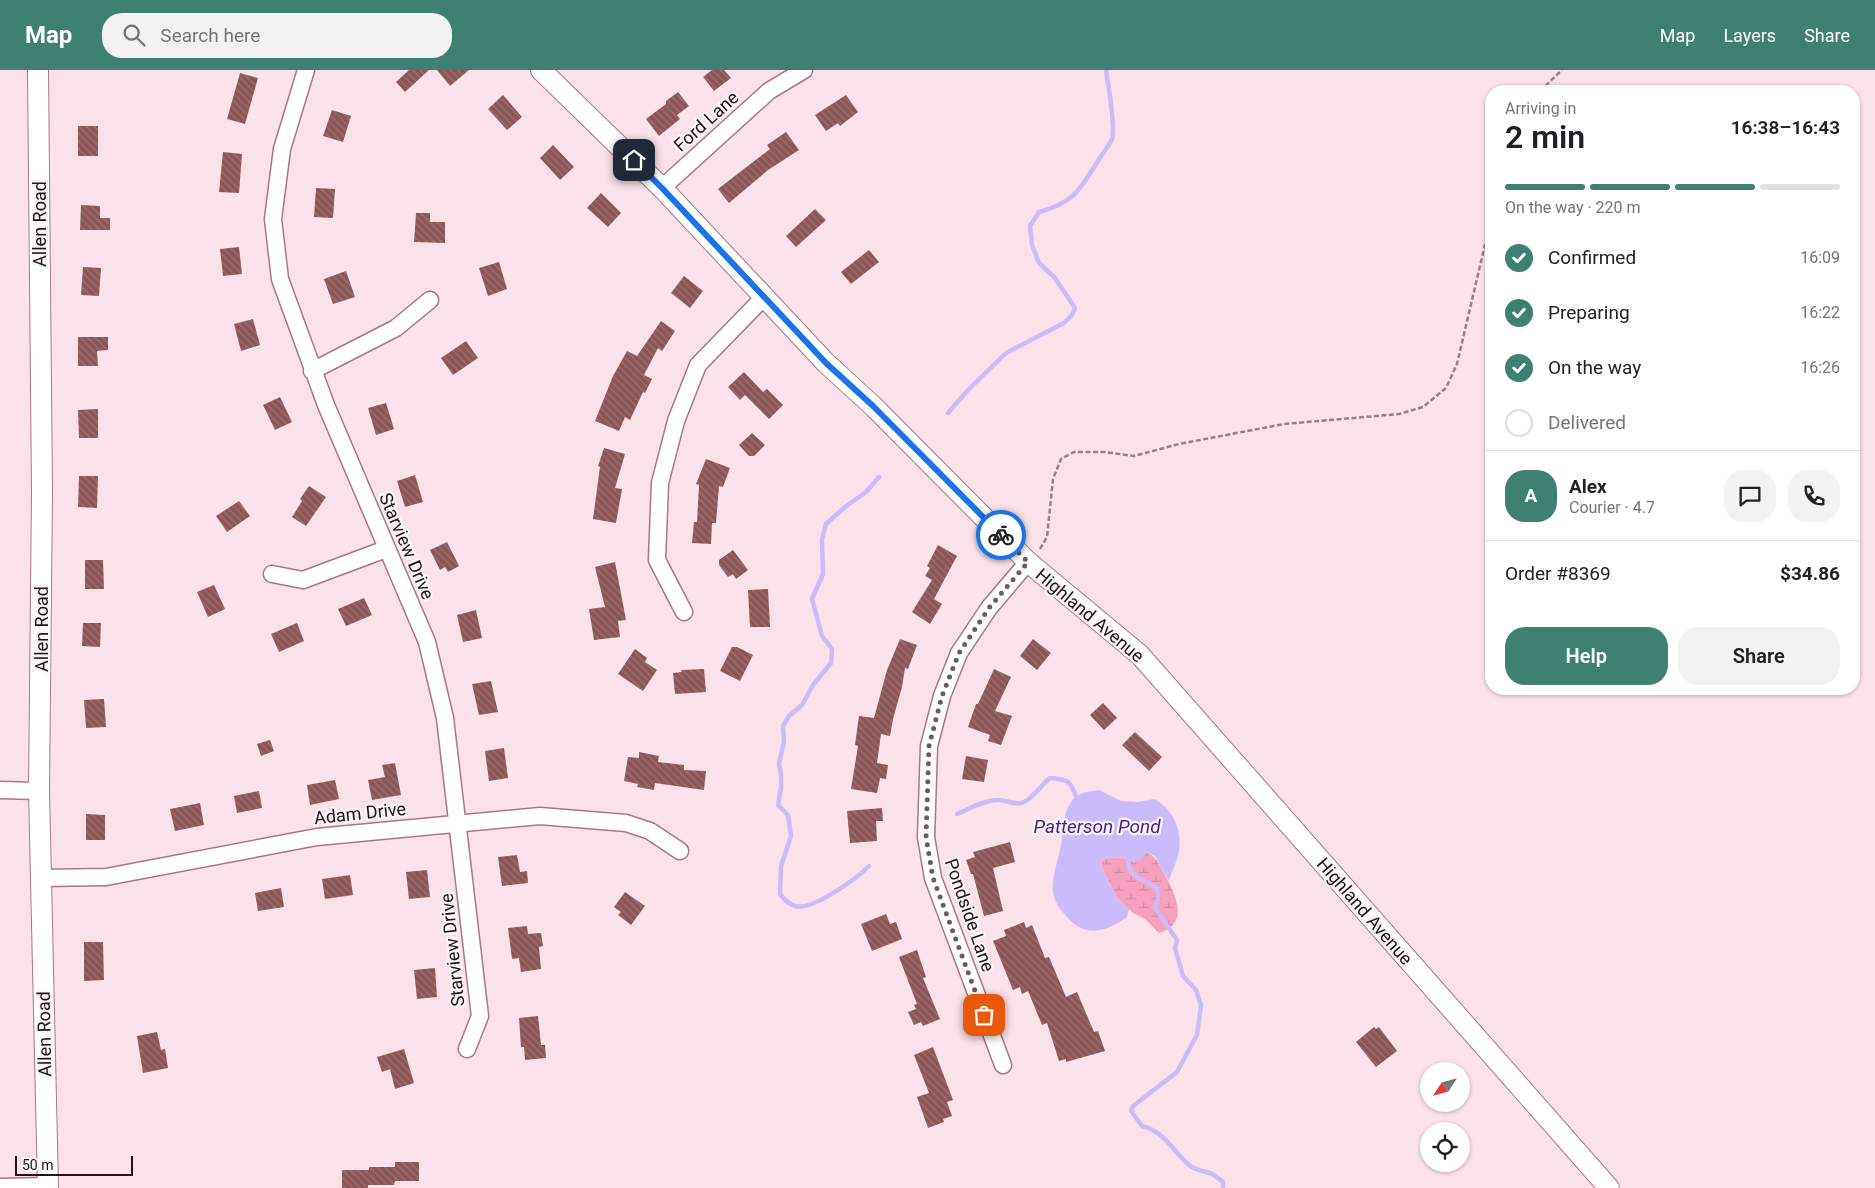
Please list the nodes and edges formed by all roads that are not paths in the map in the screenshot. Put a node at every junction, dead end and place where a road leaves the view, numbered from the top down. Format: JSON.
{"nodes":[{"id":1,"x":38,"y":70,"type":"edge"},
{"id":2,"x":306,"y":70,"type":"edge"},
{"id":3,"x":541,"y":70,"type":"edge"},
{"id":4,"x":804,"y":70,"type":"edge"},
{"id":5,"x":662,"y":188,"type":"junction"},
{"id":6,"x":765,"y":296,"type":"junction"},
{"id":7,"x":430,"y":300,"type":"dead end"},
{"id":8,"x":312,"y":371,"type":"junction"},
{"id":9,"x":386,"y":549,"type":"junction"},
{"id":10,"x":1028,"y":562,"type":"junction"},
{"id":11,"x":272,"y":574,"type":"dead end"},
{"id":12,"x":684,"y":612,"type":"dead end"},
{"id":13,"x":0,"y":790,"type":"edge"},
{"id":14,"x":39,"y":791,"type":"junction"},
{"id":15,"x":458,"y":823,"type":"junction"},
{"id":16,"x":680,"y":851,"type":"dead end"},
{"id":17,"x":41,"y":878,"type":"junction"},
{"id":18,"x":467,"y":1049,"type":"dead end"},
{"id":19,"x":1002,"y":1065,"type":"dead end"},
{"id":20,"x":0,"y":1187,"type":"edge"},
{"id":21,"x":48,"y":1187,"type":"edge"},
{"id":22,"x":1609,"y":1188,"type":"edge"}],
"edges":[{"from":1,"to":14,"type":"street","name":"Allen Road"},
{"from":2,"to":8,"type":"street","name":"Starview Drive"},
{"from":3,"to":5,"type":"street","name":"Highland Avenue"},
{"from":4,"to":5,"type":"street","name":"Ford Lane"},
{"from":5,"to":6,"type":"street","name":"Highland Avenue"},
{"from":6,"to":10,"type":"street","name":"Highland Avenue"},
{"from":6,"to":12,"type":"street"},
{"from":7,"to":8,"type":"street"},
{"from":8,"to":9,"type":"street","name":"Starview Drive"},
{"from":9,"to":11,"type":"street"},
{"from":9,"to":15,"type":"street","name":"Starview Drive"},
{"from":10,"to":19,"type":"street","name":"Pondside Lane"},
{"from":10,"to":22,"type":"street","name":"Highland Avenue"},
{"from":13,"to":14,"type":"street"},
{"from":14,"to":17,"type":"street","name":"Allen Road"},
{"from":15,"to":16,"type":"street","name":"Adam Drive"},
{"from":15,"to":17,"type":"street","name":"Adam Drive"},
{"from":15,"to":18,"type":"street","name":"Starview Drive"},
{"from":17,"to":21,"type":"street","name":"Allen Road"},
{"from":20,"to":21,"type":"street"}]}
